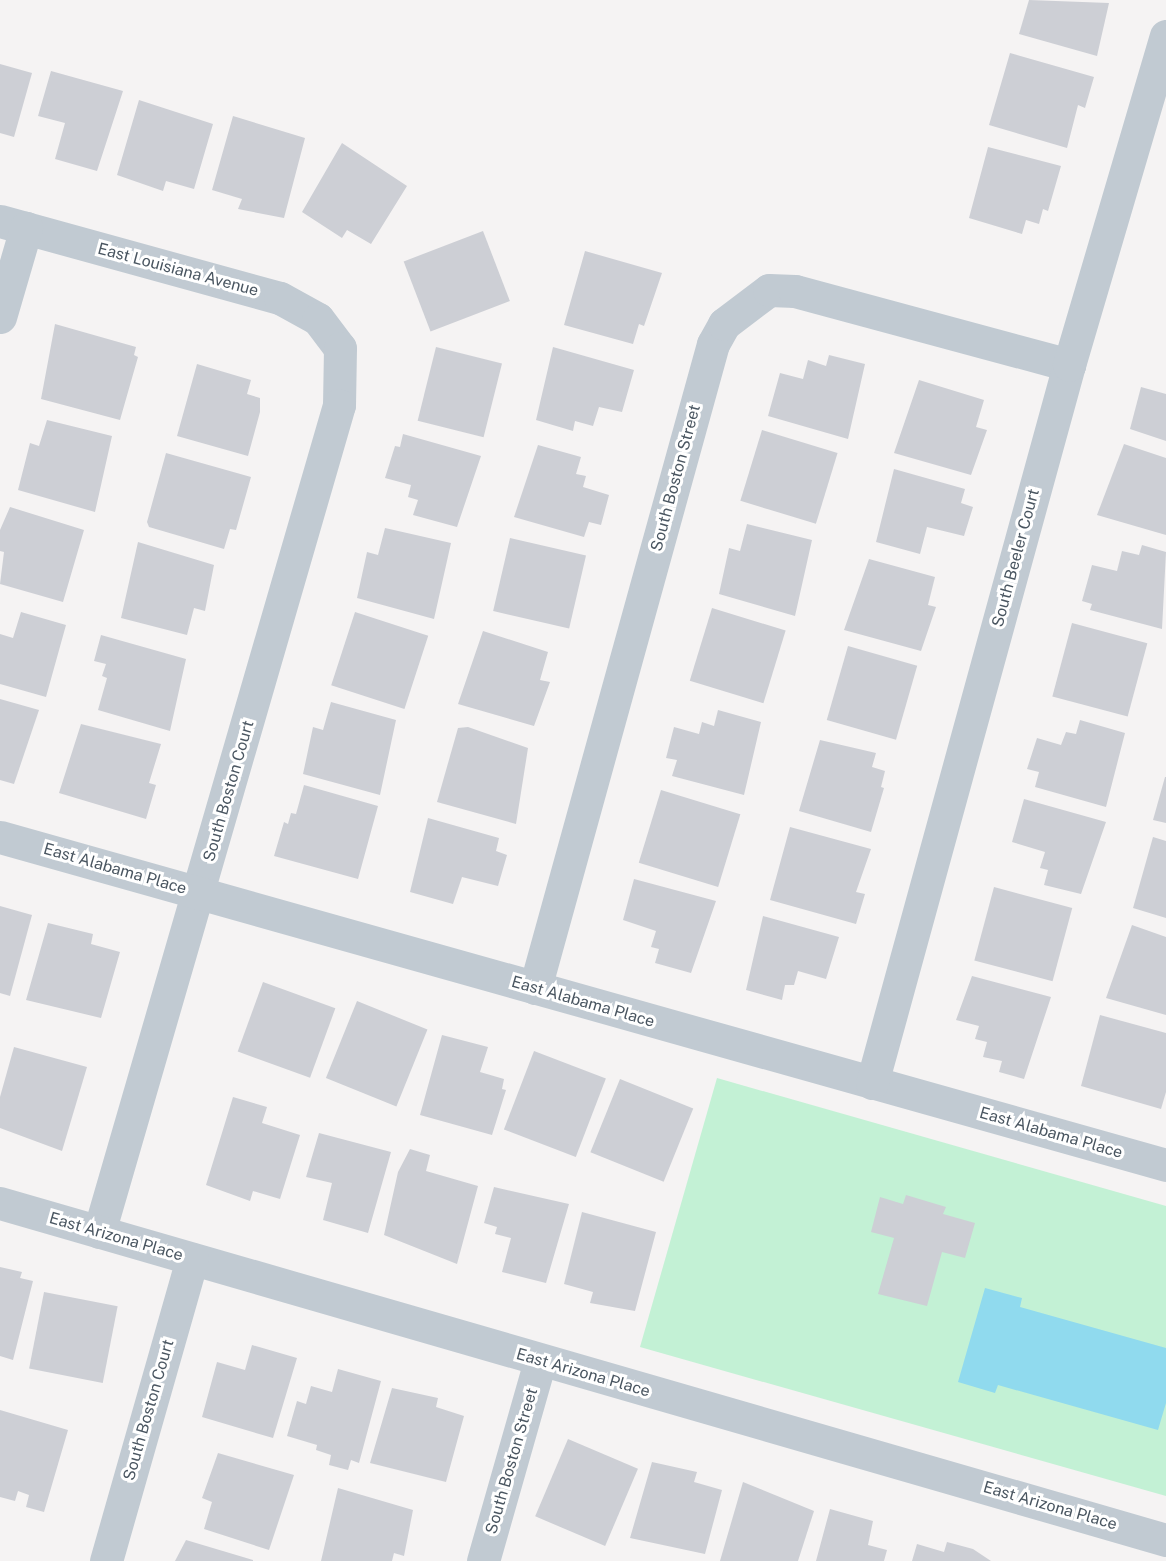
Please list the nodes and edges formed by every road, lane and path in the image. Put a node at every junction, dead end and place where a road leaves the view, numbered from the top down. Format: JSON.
{"nodes":[{"id":1,"x":1166,"y":36,"type":"edge"},
{"id":2,"x":13,"y":225,"type":"edge"},
{"id":3,"x":0,"y":317,"type":"edge"},
{"id":4,"x":339,"y":348,"type":"joint"},
{"id":5,"x":1069,"y":366,"type":"junction"},
{"id":6,"x":0,"y":837,"type":"edge"},
{"id":7,"x":200,"y":894,"type":"junction"},
{"id":8,"x":535,"y":988,"type":"junction"},
{"id":9,"x":872,"y":1083,"type":"junction"},
{"id":10,"x":1166,"y":1166,"type":"edge"},
{"id":11,"x":0,"y":1203,"type":"edge"},
{"id":12,"x":99,"y":1232,"type":"junction"},
{"id":13,"x":192,"y":1259,"type":"junction"},
{"id":14,"x":540,"y":1361,"type":"junction"},
{"id":15,"x":1166,"y":1540,"type":"edge"},
{"id":16,"x":106,"y":1561,"type":"edge"},
{"id":17,"x":483,"y":1561,"type":"edge"}],
"edges":[{"from":1,"to":5,"type":"street","name":"South Beeler Court"},
{"from":2,"to":3,"type":"street"},
{"from":2,"to":4,"type":"street","name":"East Louisiana Avenue"},
{"from":4,"to":7,"type":"street","name":"South Boston Court"},
{"from":5,"to":8,"type":"street","name":"South Boston Street"},
{"from":5,"to":9,"type":"street","name":"South Beeler Court"},
{"from":6,"to":7,"type":"street","name":"East Alabama Place"},
{"from":7,"to":8,"type":"street","name":"East Alabama Place"},
{"from":7,"to":12,"type":"street","name":"South Boston Court"},
{"from":8,"to":9,"type":"street","name":"East Alabama Place"},
{"from":9,"to":10,"type":"street","name":"East Alabama Place"},
{"from":11,"to":12,"type":"street","name":"East Arizona Place"},
{"from":12,"to":13,"type":"street","name":"East Arizona Place"},
{"from":13,"to":14,"type":"street","name":"East Arizona Place"},
{"from":13,"to":16,"type":"street","name":"South Boston Court"},
{"from":14,"to":15,"type":"street","name":"East Arizona Place"},
{"from":14,"to":17,"type":"street","name":"South Boston Street"}]}
